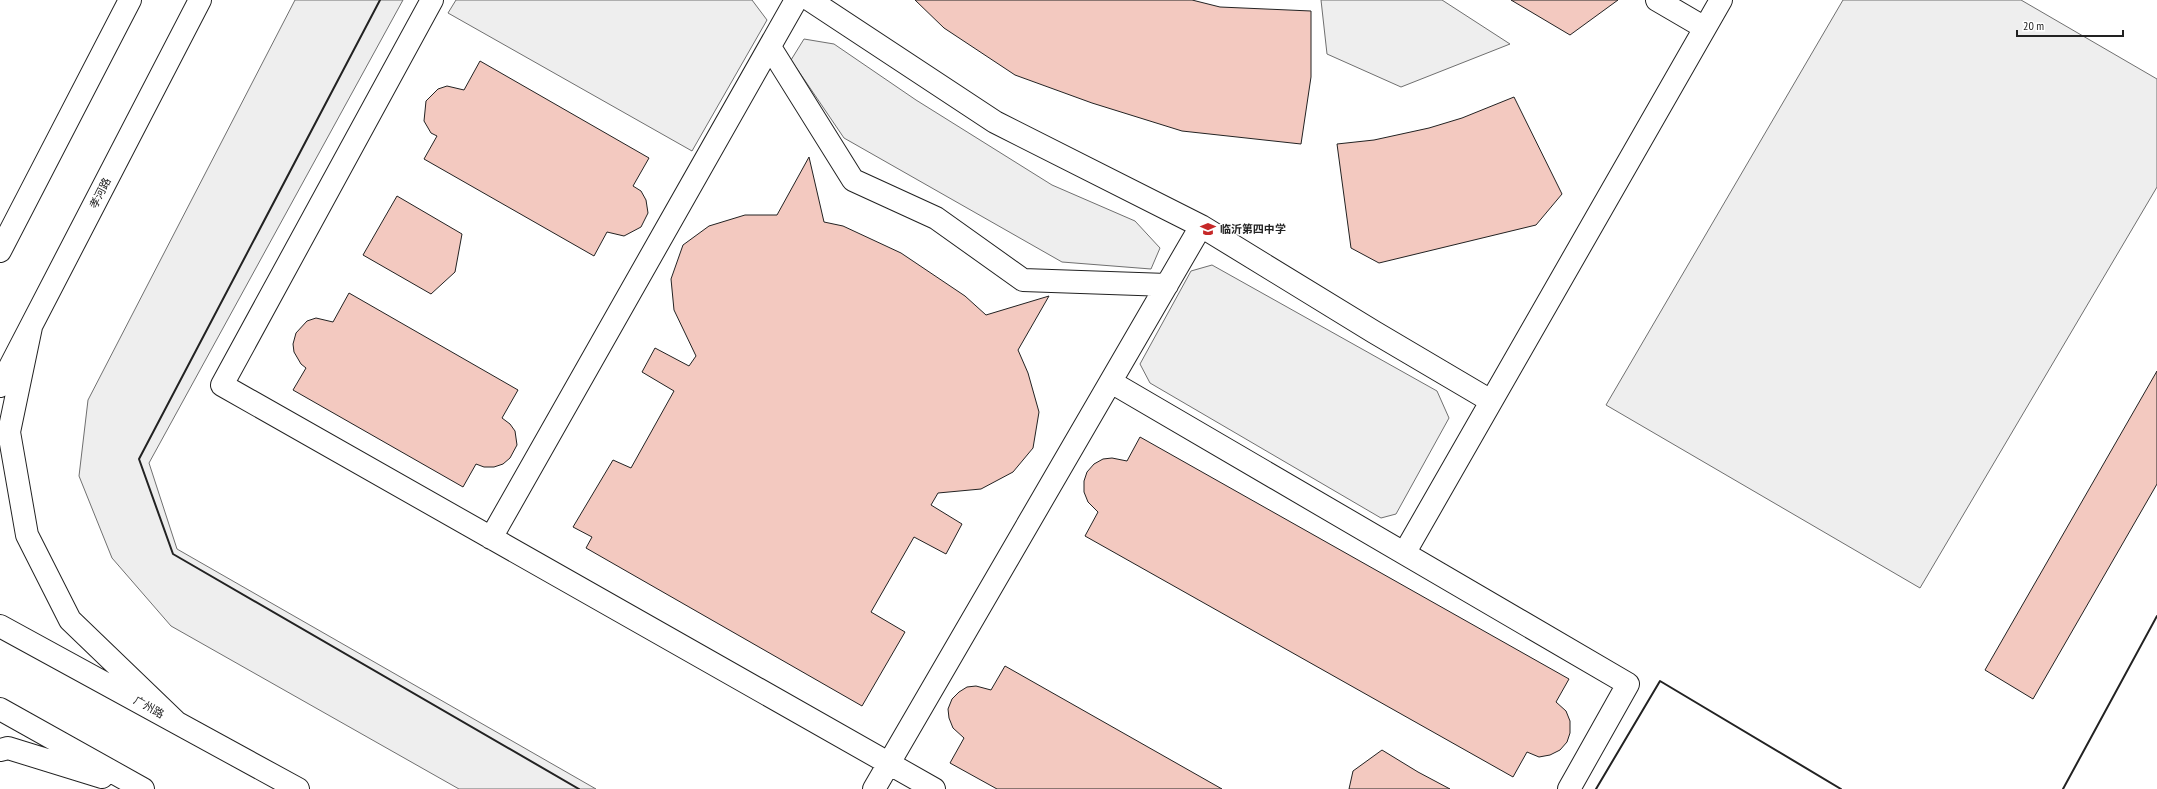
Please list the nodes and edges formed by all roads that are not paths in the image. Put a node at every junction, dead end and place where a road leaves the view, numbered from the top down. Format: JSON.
{"nodes":[{"id":1,"x":130,"y":0,"type":"edge"},
{"id":2,"x":200,"y":0,"type":"edge"},
{"id":3,"x":432,"y":0,"type":"edge"},
{"id":4,"x":796,"y":0,"type":"edge"},
{"id":5,"x":810,"y":0,"type":"edge"},
{"id":6,"x":1656,"y":0,"type":"edge"},
{"id":7,"x":1721,"y":0,"type":"edge"},
{"id":8,"x":1705,"y":28,"type":"junction"},
{"id":9,"x":770,"y":47,"type":"junction"},
{"id":10,"x":1201,"y":226,"type":"junction"},
{"id":11,"x":0,"y":252,"type":"edge"},
{"id":12,"x":1167,"y":285,"type":"junction"},
{"id":13,"x":31,"y":327,"type":"junction"},
{"id":14,"x":1111,"y":382,"type":"junction"},
{"id":15,"x":0,"y":386,"type":"edge"},
{"id":16,"x":1491,"y":401,"type":"junction"},
{"id":17,"x":492,"y":538,"type":"junction"},
{"id":18,"x":1405,"y":552,"type":"junction"},
{"id":19,"x":0,"y":626,"type":"edge"},
{"id":20,"x":0,"y":709,"type":"edge"},
{"id":21,"x":176,"y":722,"type":"junction"},
{"id":22,"x":0,"y":750,"type":"edge"},
{"id":23,"x":889,"y":763,"type":"junction"},
{"id":24,"x":143,"y":789,"type":"edge"},
{"id":25,"x":298,"y":789,"type":"edge"},
{"id":26,"x":874,"y":789,"type":"edge"},
{"id":27,"x":934,"y":789,"type":"edge"},
{"id":28,"x":1569,"y":789,"type":"edge"}],
"edges":[{"from":1,"to":11,"type":"street"},
{"from":2,"to":13,"type":"street","name":"孝河路"},
{"from":3,"to":17,"type":"street"},
{"from":4,"to":9,"type":"street"},
{"from":5,"to":10,"type":"street"},
{"from":6,"to":8,"type":"street"},
{"from":7,"to":8,"type":"street"},
{"from":8,"to":16,"type":"street"},
{"from":9,"to":12,"type":"street"},
{"from":9,"to":17,"type":"street"},
{"from":10,"to":12,"type":"street"},
{"from":10,"to":16,"type":"street"},
{"from":12,"to":14,"type":"street"},
{"from":13,"to":15,"type":"street","name":"孝河路"},
{"from":13,"to":21,"type":"street"},
{"from":14,"to":18,"type":"street"},
{"from":14,"to":23,"type":"street"},
{"from":16,"to":18,"type":"street"},
{"from":17,"to":23,"type":"street"},
{"from":18,"to":28,"type":"street"},
{"from":19,"to":21,"type":"street","name":"广州路"},
{"from":20,"to":24,"type":"street"},
{"from":21,"to":25,"type":"street","name":"广州路"},
{"from":22,"to":24,"type":"street"},
{"from":23,"to":26,"type":"street"},
{"from":23,"to":27,"type":"street"}]}
